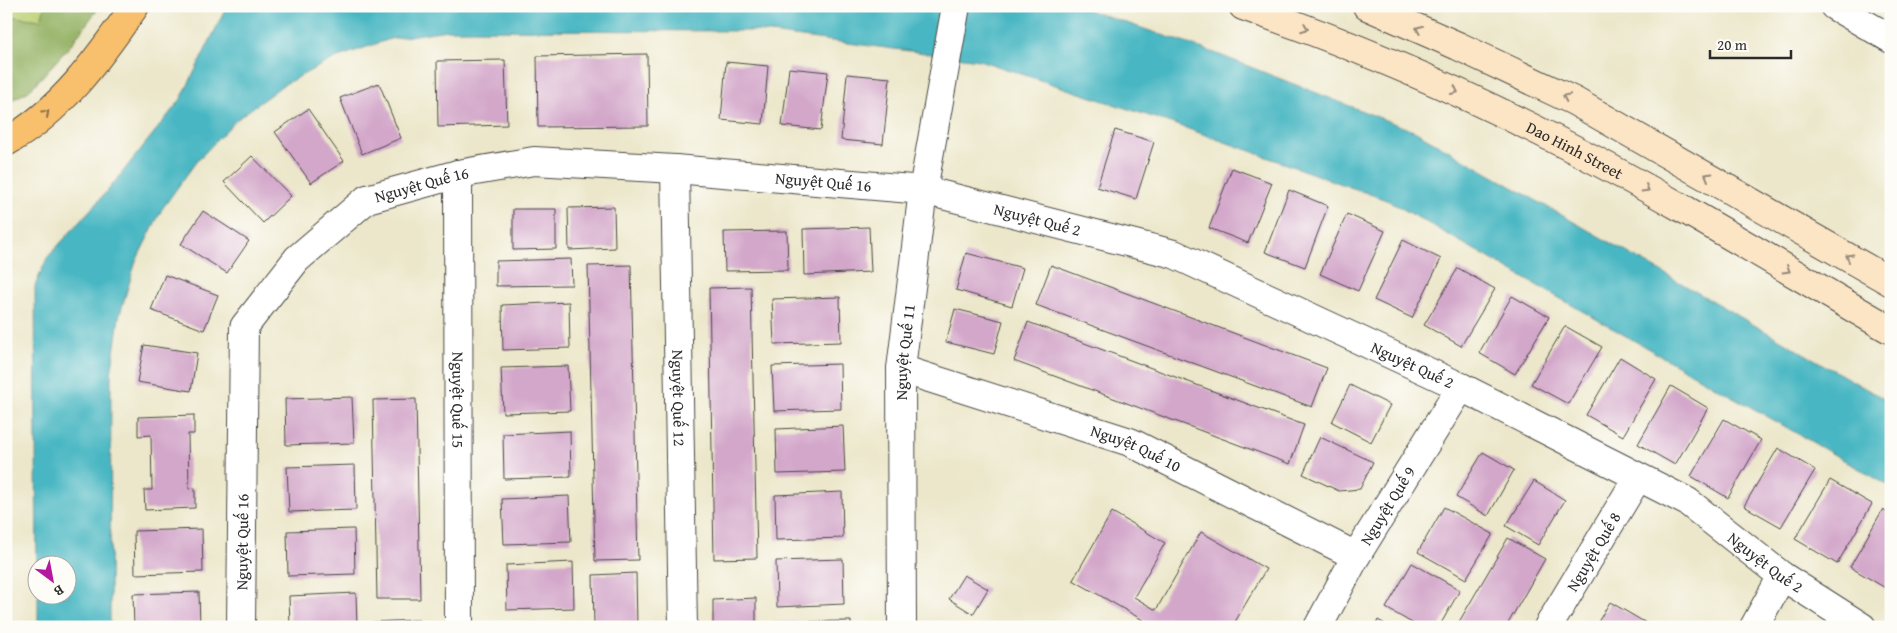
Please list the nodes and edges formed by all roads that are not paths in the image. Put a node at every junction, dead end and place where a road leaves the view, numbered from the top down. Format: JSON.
{"nodes":[{"id":1,"x":135,"y":6,"type":"edge"},
{"id":2,"x":956,"y":6,"type":"edge"},
{"id":3,"x":1243,"y":6,"type":"edge"},
{"id":4,"x":1367,"y":6,"type":"edge"},
{"id":5,"x":1834,"y":6,"type":"edge"},
{"id":6,"x":1891,"y":39,"type":"edge"},
{"id":7,"x":6,"y":142,"type":"edge"},
{"id":8,"x":675,"y":169,"type":"junction"},
{"id":9,"x":458,"y":174,"type":"junction"},
{"id":10,"x":924,"y":190,"type":"junction"},
{"id":11,"x":1891,"y":282,"type":"edge"},
{"id":12,"x":1891,"y":330,"type":"edge"},
{"id":13,"x":901,"y":369,"type":"junction"},
{"id":14,"x":1461,"y":388,"type":"junction"},
{"id":15,"x":1638,"y":476,"type":"junction"},
{"id":16,"x":1356,"y":556,"type":"junction"},
{"id":17,"x":1782,"y":576,"type":"junction"},
{"id":18,"x":241,"y":627,"type":"edge"},
{"id":19,"x":459,"y":627,"type":"edge"},
{"id":20,"x":683,"y":627,"type":"edge"},
{"id":21,"x":902,"y":627,"type":"edge"},
{"id":22,"x":1318,"y":627,"type":"edge"},
{"id":23,"x":1548,"y":627,"type":"edge"},
{"id":24,"x":1754,"y":627,"type":"edge"},
{"id":25,"x":1862,"y":627,"type":"edge"}],
"edges":[{"from":7,"to":1,"type":"main road","one_way":true},
{"from":2,"to":10,"type":"street","name":"Nguyệt Quế 11"},
{"from":3,"to":12,"type":"street","name":"Dao Hinh Street","one_way":true},
{"from":11,"to":4,"type":"street","one_way":true},
{"from":5,"to":6,"type":"street"},
{"from":8,"to":9,"type":"street","name":"Nguyệt Quế 16"},
{"from":8,"to":10,"type":"street","name":"Nguyệt Quế 16"},
{"from":8,"to":20,"type":"street","name":"Nguyệt Quế 12"},
{"from":9,"to":18,"type":"street","name":"Nguyệt Quế 16"},
{"from":9,"to":19,"type":"street","name":"Nguyệt Quế 15"},
{"from":10,"to":13,"type":"street","name":"Nguyệt Quế 11"},
{"from":10,"to":14,"type":"street","name":"Nguyệt Quế 2"},
{"from":13,"to":16,"type":"street","name":"Nguyệt Quế 10"},
{"from":13,"to":21,"type":"street","name":"Nguyệt Quế 11"},
{"from":14,"to":15,"type":"street","name":"Nguyệt Quế 2"},
{"from":14,"to":16,"type":"street","name":"Nguyệt Quế 9"},
{"from":15,"to":17,"type":"street","name":"Nguyệt Quế 2"},
{"from":15,"to":23,"type":"street","name":"Nguyệt Quế 8"},
{"from":16,"to":22,"type":"street","name":"Nguyệt Quế 9"},
{"from":17,"to":24,"type":"street"},
{"from":17,"to":25,"type":"street","name":"Nguyệt Quế 2"}]}
